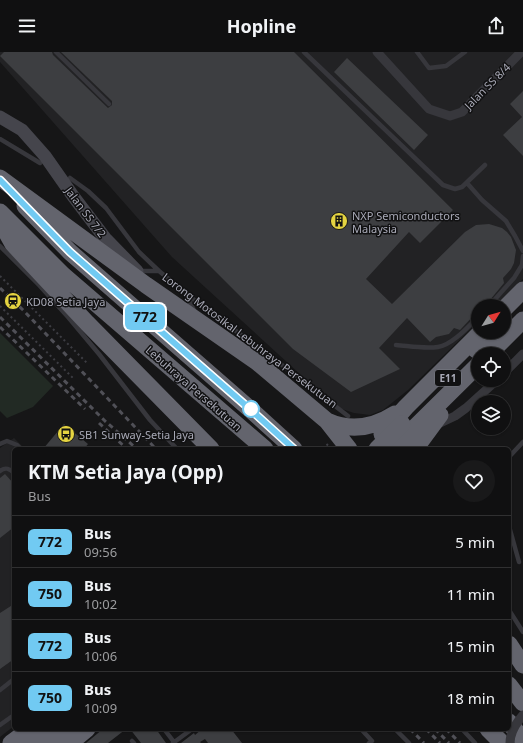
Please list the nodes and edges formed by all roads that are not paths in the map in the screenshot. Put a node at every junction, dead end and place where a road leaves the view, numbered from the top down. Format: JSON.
{"nodes":[{"id":1,"x":56,"y":52,"type":"edge"},
{"id":2,"x":304,"y":52,"type":"edge"},
{"id":3,"x":377,"y":52,"type":"edge"},
{"id":4,"x":417,"y":52,"type":"edge"},
{"id":5,"x":465,"y":52,"type":"edge"},
{"id":6,"x":521,"y":52,"type":"edge"},
{"id":7,"x":109,"y":104,"type":"dead end"},
{"id":8,"x":0,"y":117,"type":"edge"},
{"id":9,"x":0,"y":139,"type":"edge"},
{"id":10,"x":40,"y":163,"type":"dead end"},
{"id":11,"x":485,"y":165,"type":"dead end"},
{"id":12,"x":70,"y":178,"type":"dead end"},
{"id":13,"x":0,"y":179,"type":"edge"},
{"id":14,"x":467,"y":183,"type":"junction"},
{"id":15,"x":0,"y":212,"type":"edge"},
{"id":16,"x":0,"y":221,"type":"edge"},
{"id":17,"x":0,"y":246,"type":"edge"},
{"id":18,"x":523,"y":252,"type":"edge"},
{"id":19,"x":523,"y":256,"type":"edge"},
{"id":20,"x":137,"y":271,"type":"junction"},
{"id":21,"x":159,"y":271,"type":"junction"},
{"id":22,"x":523,"y":290,"type":"edge"},
{"id":23,"x":180,"y":299,"type":"junction"},
{"id":24,"x":495,"y":299,"type":"edge"},
{"id":25,"x":511,"y":302,"type":"edge"},
{"id":26,"x":523,"y":304,"type":"edge"},
{"id":27,"x":66,"y":316,"type":"junction"},
{"id":28,"x":511,"y":316,"type":"edge"},
{"id":29,"x":523,"y":320,"type":"edge"},
{"id":30,"x":87,"y":323,"type":"junction"},
{"id":31,"x":471,"y":324,"type":"edge"},
{"id":32,"x":523,"y":335,"type":"edge"},
{"id":33,"x":474,"y":339,"type":"edge"},
{"id":34,"x":487,"y":339,"type":"edge"},
{"id":35,"x":396,"y":345,"type":"dead end"},
{"id":36,"x":496,"y":347,"type":"edge"},
{"id":37,"x":510,"y":347,"type":"edge"},
{"id":38,"x":523,"y":354,"type":"edge"},
{"id":39,"x":511,"y":366,"type":"edge"},
{"id":40,"x":471,"y":372,"type":"edge"},
{"id":41,"x":471,"y":384,"type":"edge"},
{"id":42,"x":489,"y":387,"type":"edge"},
{"id":43,"x":406,"y":407,"type":"junction"},
{"id":44,"x":446,"y":407,"type":"junction"},
{"id":45,"x":348,"y":416,"type":"dead end"},
{"id":46,"x":327,"y":421,"type":"junction"},
{"id":47,"x":430,"y":428,"type":"junction"},
{"id":48,"x":523,"y":442,"type":"edge"},
{"id":49,"x":0,"y":444,"type":"edge"},
{"id":50,"x":19,"y":447,"type":"edge"},
{"id":51,"x":175,"y":447,"type":"edge"},
{"id":52,"x":209,"y":447,"type":"edge"},
{"id":53,"x":263,"y":447,"type":"edge"},
{"id":54,"x":292,"y":447,"type":"edge"},
{"id":55,"x":347,"y":447,"type":"edge"},
{"id":56,"x":377,"y":447,"type":"edge"},
{"id":57,"x":378,"y":447,"type":"edge"},
{"id":58,"x":395,"y":447,"type":"edge"},
{"id":59,"x":404,"y":447,"type":"edge"},
{"id":60,"x":416,"y":447,"type":"edge"},
{"id":61,"x":511,"y":455,"type":"edge"},
{"id":62,"x":0,"y":471,"type":"edge"},
{"id":63,"x":12,"y":471,"type":"edge"},
{"id":64,"x":511,"y":533,"type":"edge"},
{"id":65,"x":519,"y":562,"type":"dead end"},
{"id":66,"x":511,"y":613,"type":"edge"},
{"id":67,"x":523,"y":632,"type":"edge"},
{"id":68,"x":511,"y":647,"type":"edge"},
{"id":69,"x":523,"y":664,"type":"edge"},
{"id":70,"x":12,"y":681,"type":"edge"},
{"id":71,"x":511,"y":688,"type":"edge"},
{"id":72,"x":0,"y":690,"type":"edge"},
{"id":73,"x":523,"y":703,"type":"edge"},
{"id":74,"x":523,"y":714,"type":"edge"},
{"id":75,"x":12,"y":716,"type":"edge"},
{"id":76,"x":0,"y":725,"type":"edge"},
{"id":77,"x":511,"y":725,"type":"edge"},
{"id":78,"x":27,"y":731,"type":"edge"},
{"id":79,"x":46,"y":731,"type":"edge"},
{"id":80,"x":65,"y":731,"type":"edge"},
{"id":81,"x":85,"y":731,"type":"edge"},
{"id":82,"x":165,"y":731,"type":"edge"},
{"id":83,"x":189,"y":731,"type":"edge"},
{"id":84,"x":363,"y":731,"type":"edge"},
{"id":85,"x":397,"y":731,"type":"edge"},
{"id":86,"x":464,"y":731,"type":"edge"},
{"id":87,"x":499,"y":740,"type":"edge"},
{"id":88,"x":523,"y":740,"type":"edge"},
{"id":89,"x":11,"y":743,"type":"edge"},
{"id":90,"x":30,"y":743,"type":"edge"},
{"id":91,"x":48,"y":743,"type":"edge"},
{"id":92,"x":70,"y":743,"type":"edge"},
{"id":93,"x":174,"y":743,"type":"edge"},
{"id":94,"x":369,"y":743,"type":"edge"},
{"id":95,"x":409,"y":743,"type":"edge"},
{"id":96,"x":476,"y":743,"type":"edge"}],
"edges":[{"from":1,"to":7,"type":"lane"},
{"from":2,"to":14,"type":"lane"},
{"from":3,"to":6,"type":"street","name":"Jalan SS 8/4"},
{"from":4,"to":5,"type":"lane"},
{"from":8,"to":20,"type":"street","name":"Jalan SS 7/2"},
{"from":9,"to":10,"type":"lane"},
{"from":11,"to":14,"type":"lane"},
{"from":12,"to":21,"type":"lane","name":"Lorong Motosikal Lebuhraya Persekutuan"},
{"from":13,"to":23,"type":"highway"},
{"from":13,"to":54,"type":"highway","name":"Lebuhraya Persekutuan"},
{"from":14,"to":18,"type":"lane"},
{"from":15,"to":53,"type":"highway","name":"Lebuhraya Persekutuan"},
{"from":16,"to":30,"type":"highway"},
{"from":17,"to":27,"type":"lane"},
{"from":19,"to":24,"type":"lane"},
{"from":20,"to":21,"type":"lane"},
{"from":20,"to":23,"type":"street","name":"Jalan SS 7/2"},
{"from":21,"to":23,"type":"lane","name":"Lorong Motosikal Lebuhraya Persekutuan"},
{"from":22,"to":25,"type":"highway"},
{"from":23,"to":45,"type":"lane","name":"Lorong Motosikal Lebuhraya Persekutuan"},
{"from":23,"to":46,"type":"highway"},
{"from":26,"to":28,"type":"highway"},
{"from":27,"to":30,"type":"lane"},
{"from":27,"to":51,"type":"lane"},
{"from":29,"to":36,"type":"highway"},
{"from":30,"to":52,"type":"highway"},
{"from":31,"to":35,"type":"lane"},
{"from":32,"to":37,"type":"highway"},
{"from":33,"to":43,"type":"highway"},
{"from":34,"to":57,"type":"highway","number":"E11","bridge":true},
{"from":38,"to":39,"type":"street"},
{"from":40,"to":58,"type":"highway","number":"E11"},
{"from":41,"to":44,"type":"highway"},
{"from":42,"to":47,"type":"street"},
{"from":43,"to":46,"type":"highway"},
{"from":43,"to":56,"type":"highway"},
{"from":44,"to":47,"type":"highway"},
{"from":44,"to":59,"type":"highway"},
{"from":46,"to":55,"type":"highway"},
{"from":47,"to":60,"type":"highway"},
{"from":48,"to":61,"type":"lane"},
{"from":49,"to":50,"type":"lane"},
{"from":62,"to":63,"type":"lane"},
{"from":64,"to":65,"type":"lane"},
{"from":66,"to":67,"type":"lane"},
{"from":68,"to":69,"type":"highway"},
{"from":70,"to":72,"type":"lane"},
{"from":71,"to":73,"type":"highway"},
{"from":74,"to":87,"type":"street","bridge":true},
{"from":75,"to":76,"type":"lane"},
{"from":77,"to":88,"type":"highway"},
{"from":78,"to":89,"type":"highway"},
{"from":79,"to":90,"type":"highway"},
{"from":80,"to":91,"type":"highway"},
{"from":81,"to":92,"type":"highway"},
{"from":82,"to":93,"type":"lane"},
{"from":83,"to":93,"type":"lane"},
{"from":84,"to":94,"type":"lane"},
{"from":85,"to":95,"type":"lane"},
{"from":86,"to":96,"type":"lane"}]}
